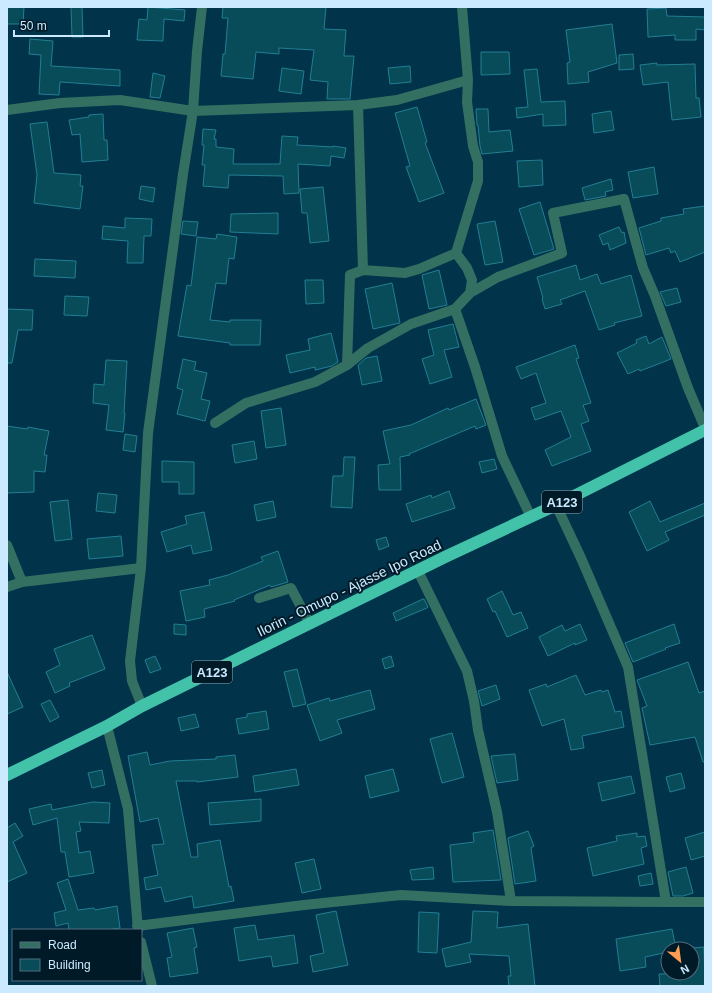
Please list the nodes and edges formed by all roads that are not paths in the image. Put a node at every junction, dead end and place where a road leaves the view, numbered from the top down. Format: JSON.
{"nodes":[{"id":1,"x":202,"y":7,"type":"edge"},
{"id":2,"x":462,"y":7,"type":"edge"},
{"id":3,"x":468,"y":80,"type":"junction"},
{"id":4,"x":358,"y":105,"type":"junction"},
{"id":5,"x":7,"y":110,"type":"edge"},
{"id":6,"x":193,"y":111,"type":"junction"},
{"id":7,"x":456,"y":253,"type":"junction"},
{"id":8,"x":364,"y":270,"type":"junction"},
{"id":9,"x":470,"y":293,"type":"junction"},
{"id":10,"x":455,"y":309,"type":"junction"},
{"id":11,"x":347,"y":365,"type":"junction"},
{"id":12,"x":215,"y":423,"type":"dead end"},
{"id":13,"x":705,"y":429,"type":"edge"},
{"id":14,"x":556,"y":505,"type":"junction"},
{"id":15,"x":531,"y":517,"type":"junction"},
{"id":16,"x":7,"y":545,"type":"edge"},
{"id":17,"x":140,"y":568,"type":"junction"},
{"id":18,"x":418,"y":571,"type":"junction"},
{"id":19,"x":22,"y":582,"type":"junction"},
{"id":20,"x":7,"y":587,"type":"edge"},
{"id":21,"x":259,"y":598,"type":"dead end"},
{"id":22,"x":310,"y":624,"type":"junction"},
{"id":23,"x":142,"y":706,"type":"junction"},
{"id":24,"x":107,"y":726,"type":"junction"},
{"id":25,"x":7,"y":775,"type":"edge"},
{"id":26,"x":511,"y":900,"type":"junction"},
{"id":27,"x":666,"y":902,"type":"junction"},
{"id":28,"x":705,"y":902,"type":"edge"},
{"id":29,"x":138,"y":928,"type":"edge"},
{"id":30,"x":142,"y":946,"type":"edge"},
{"id":31,"x":152,"y":986,"type":"edge"}],
"edges":[{"from":1,"to":6,"type":"street"},
{"from":2,"to":3,"type":"street"},
{"from":3,"to":4,"type":"street"},
{"from":3,"to":7,"type":"street"},
{"from":4,"to":6,"type":"street"},
{"from":4,"to":8,"type":"street"},
{"from":5,"to":6,"type":"street"},
{"from":6,"to":17,"type":"street"},
{"from":7,"to":8,"type":"street"},
{"from":7,"to":9,"type":"street"},
{"from":8,"to":11,"type":"street"},
{"from":9,"to":10,"type":"street"},
{"from":9,"to":13,"type":"street"},
{"from":10,"to":11,"type":"street"},
{"from":10,"to":15,"type":"street"},
{"from":11,"to":12,"type":"street"},
{"from":13,"to":14,"type":"highway","name":"Ilorin - Omupo - Ajasse Ipo Road","number":"A123"},
{"from":14,"to":15,"type":"highway","name":"Ilorin - Omupo - Ajasse Ipo Road","number":"A123"},
{"from":14,"to":27,"type":"street"},
{"from":15,"to":18,"type":"highway","name":"Ilorin - Omupo - Ajasse Ipo Road","number":"A123"},
{"from":16,"to":19,"type":"street"},
{"from":17,"to":19,"type":"street"},
{"from":17,"to":23,"type":"street"},
{"from":18,"to":22,"type":"highway","name":"Ilorin - Omupo - Ajasse Ipo Road","number":"A123"},
{"from":18,"to":26,"type":"street"},
{"from":19,"to":20,"type":"street"},
{"from":21,"to":22,"type":"street"},
{"from":22,"to":23,"type":"highway","name":"Ilorin - Omupo - Ajasse Ipo Road","number":"A123"},
{"from":23,"to":24,"type":"highway","name":"Ilorin - Omupo - Ajasse Ipo Road","number":"A123"},
{"from":24,"to":25,"type":"highway","name":"Ilorin - Omupo - Ajasse Ipo Road","number":"A123"},
{"from":24,"to":29,"type":"street"},
{"from":26,"to":27,"type":"street"},
{"from":26,"to":29,"type":"street"},
{"from":27,"to":28,"type":"street"},
{"from":30,"to":31,"type":"street"}]}
